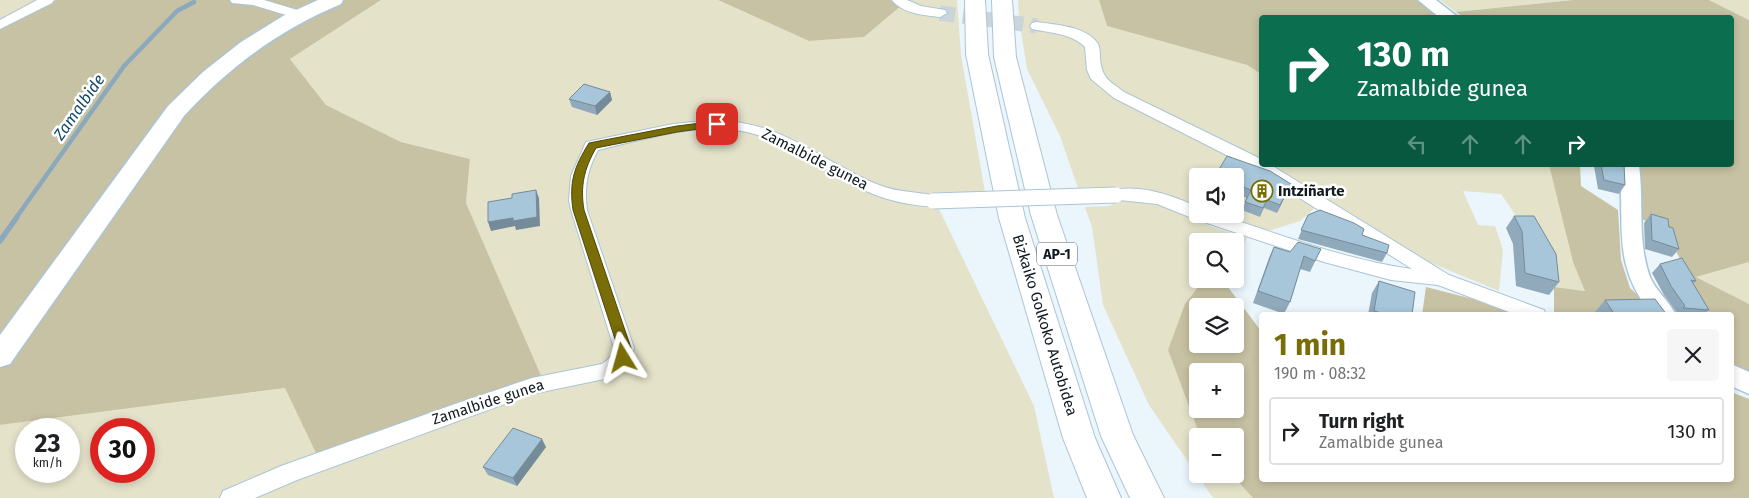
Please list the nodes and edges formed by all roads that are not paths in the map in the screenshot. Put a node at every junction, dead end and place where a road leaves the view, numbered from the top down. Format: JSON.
{"nodes":[{"id":1,"x":48,"y":0,"type":"edge"},
{"id":2,"x":237,"y":0,"type":"edge"},
{"id":3,"x":334,"y":0,"type":"edge"},
{"id":4,"x":899,"y":0,"type":"edge"},
{"id":5,"x":975,"y":0,"type":"edge"},
{"id":6,"x":1002,"y":0,"type":"edge"},
{"id":7,"x":1426,"y":0,"type":"edge"},
{"id":8,"x":940,"y":13,"type":"tunnel mouth"},
{"id":9,"x":300,"y":15,"type":"junction"},
{"id":10,"x":1447,"y":15,"type":"edge"},
{"id":11,"x":0,"y":25,"type":"edge"},
{"id":12,"x":1037,"y":26,"type":"tunnel mouth"},
{"id":13,"x":1259,"y":165,"type":"edge"},
{"id":14,"x":1263,"y":167,"type":"edge"},
{"id":15,"x":1629,"y":167,"type":"edge"},
{"id":16,"x":1189,"y":210,"type":"edge"},
{"id":17,"x":1226,"y":223,"type":"edge"},
{"id":18,"x":1442,"y":280,"type":"junction"},
{"id":19,"x":1530,"y":312,"type":"edge"},
{"id":20,"x":1663,"y":312,"type":"edge"},
{"id":21,"x":0,"y":356,"type":"edge"},
{"id":22,"x":1734,"y":376,"type":"edge"},
{"id":23,"x":1749,"y":384,"type":"edge"},
{"id":24,"x":231,"y":498,"type":"edge"},
{"id":25,"x":1104,"y":498,"type":"edge"},
{"id":26,"x":1147,"y":498,"type":"edge"}],
"edges":[{"from":1,"to":11,"type":"street"},
{"from":2,"to":9,"type":"street"},
{"from":3,"to":9,"type":"main road"},
{"from":4,"to":8,"type":"street"},
{"from":5,"to":25,"type":"highway","name":"Bizkaiko Golkoko Autobidea","number":"AP-1"},
{"from":6,"to":26,"type":"highway","number":"AP-1"},
{"from":7,"to":10,"type":"street"},
{"from":9,"to":21,"type":"main road"},
{"from":12,"to":13,"type":"street","name":"Zamalbide gunea"},
{"from":14,"to":18,"type":"street","name":"Zamalbide gunea"},
{"from":15,"to":20,"type":"street"},
{"from":16,"to":24,"type":"street","name":"Zamalbide gunea","bridge":true},
{"from":17,"to":18,"type":"street","name":"Zamalbide gunea"},
{"from":18,"to":19,"type":"street","name":"Zamalbide gunea"},
{"from":22,"to":23,"type":"street"}]}
